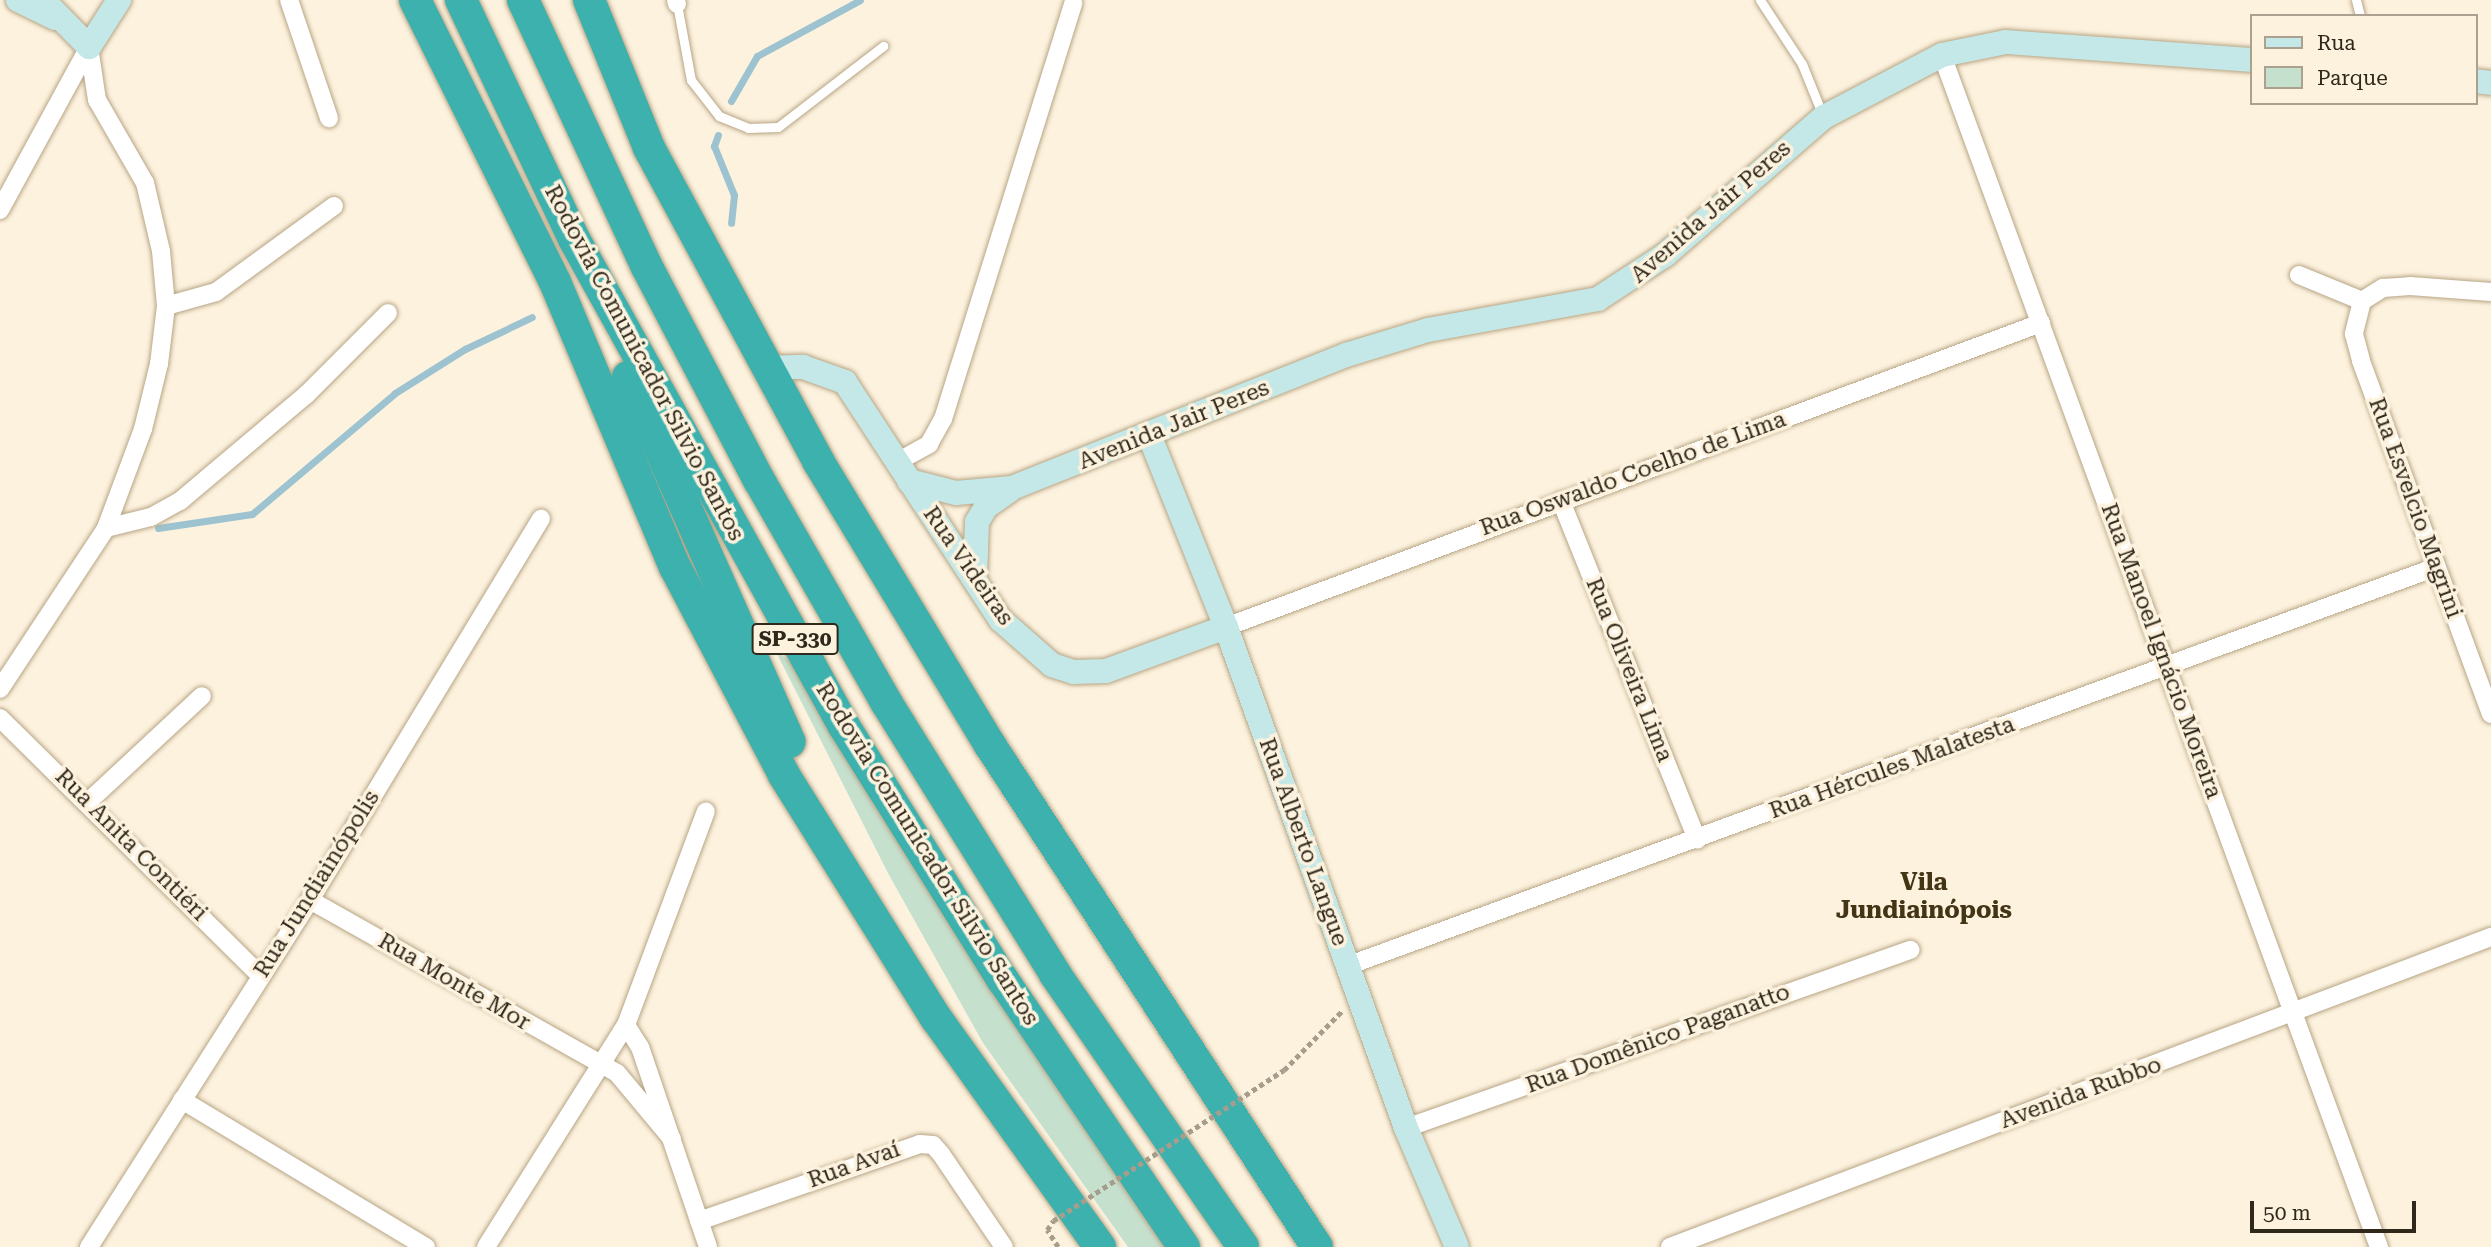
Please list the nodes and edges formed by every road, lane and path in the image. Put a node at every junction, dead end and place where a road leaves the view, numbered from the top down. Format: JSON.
{"nodes":[{"id":1,"x":18,"y":0,"type":"edge"},
{"id":2,"x":43,"y":0,"type":"edge"},
{"id":3,"x":119,"y":0,"type":"edge"},
{"id":4,"x":289,"y":0,"type":"edge"},
{"id":5,"x":415,"y":0,"type":"edge"},
{"id":6,"x":461,"y":0,"type":"edge"},
{"id":7,"x":523,"y":0,"type":"edge"},
{"id":8,"x":568,"y":0,"type":"edge"},
{"id":9,"x":589,"y":0,"type":"edge"},
{"id":10,"x":1760,"y":0,"type":"edge"},
{"id":11,"x":677,"y":2,"type":"edge"},
{"id":12,"x":1073,"y":3,"type":"dead end"},
{"id":13,"x":60,"y":20,"type":"junction"},
{"id":14,"x":883,"y":46,"type":"dead end"},
{"id":15,"x":89,"y":47,"type":"junction"},
{"id":16,"x":1942,"y":55,"type":"junction"},
{"id":17,"x":2250,"y":60,"type":"edge"},
{"id":18,"x":1824,"y":117,"type":"junction"},
{"id":19,"x":329,"y":118,"type":"dead end"},
{"id":20,"x":334,"y":206,"type":"dead end"},
{"id":21,"x":0,"y":210,"type":"edge"},
{"id":22,"x":574,"y":239,"type":"junction"},
{"id":23,"x":2299,"y":275,"type":"dead end"},
{"id":24,"x":2491,"y":292,"type":"edge"},
{"id":25,"x":2362,"y":301,"type":"junction"},
{"id":26,"x":166,"y":306,"type":"junction"},
{"id":27,"x":388,"y":313,"type":"dead end"},
{"id":28,"x":2041,"y":323,"type":"junction"},
{"id":29,"x":765,"y":368,"type":"junction"},
{"id":30,"x":1150,"y":437,"type":"junction"},
{"id":31,"x":903,"y":471,"type":"junction"},
{"id":32,"x":1013,"y":488,"type":"junction"},
{"id":33,"x":1561,"y":501,"type":"junction"},
{"id":34,"x":541,"y":518,"type":"dead end"},
{"id":35,"x":106,"y":528,"type":"junction"},
{"id":36,"x":2436,"y":567,"type":"junction"},
{"id":37,"x":976,"y":585,"type":"junction"},
{"id":38,"x":1226,"y":627,"type":"junction"},
{"id":39,"x":2166,"y":668,"type":"junction"},
{"id":40,"x":0,"y":689,"type":"edge"},
{"id":41,"x":202,"y":696,"type":"dead end"},
{"id":42,"x":2491,"y":714,"type":"edge"},
{"id":43,"x":0,"y":718,"type":"edge"},
{"id":44,"x":89,"y":801,"type":"junction"},
{"id":45,"x":706,"y":811,"type":"dead end"},
{"id":46,"x":1697,"y":840,"type":"junction"},
{"id":47,"x":310,"y":900,"type":"junction"},
{"id":48,"x":2491,"y":937,"type":"edge"},
{"id":49,"x":1910,"y":950,"type":"dead end"},
{"id":50,"x":1347,"y":966,"type":"junction"},
{"id":51,"x":260,"y":975,"type":"junction"},
{"id":52,"x":1357,"y":996,"type":"junction"},
{"id":53,"x":2296,"y":1013,"type":"junction"},
{"id":54,"x":936,"y":1018,"type":"junction"},
{"id":55,"x":626,"y":1025,"type":"junction"},
{"id":56,"x":598,"y":1064,"type":"junction"},
{"id":57,"x":182,"y":1100,"type":"junction"},
{"id":58,"x":1406,"y":1128,"type":"junction"},
{"id":59,"x":672,"y":1139,"type":"junction"},
{"id":60,"x":699,"y":1221,"type":"junction"},
{"id":61,"x":89,"y":1247,"type":"edge"},
{"id":62,"x":426,"y":1247,"type":"edge"},
{"id":63,"x":486,"y":1247,"type":"edge"},
{"id":64,"x":708,"y":1247,"type":"edge"},
{"id":65,"x":1004,"y":1247,"type":"edge"},
{"id":66,"x":1058,"y":1247,"type":"edge"},
{"id":67,"x":1100,"y":1247,"type":"edge"},
{"id":68,"x":1184,"y":1247,"type":"edge"},
{"id":69,"x":1243,"y":1247,"type":"edge"},
{"id":70,"x":1317,"y":1247,"type":"edge"},
{"id":71,"x":1457,"y":1247,"type":"edge"},
{"id":72,"x":1670,"y":1247,"type":"edge"},
{"id":73,"x":2379,"y":1247,"type":"edge"}],
"edges":[{"from":1,"to":13,"type":"street"},
{"from":2,"to":13,"type":"street"},
{"from":3,"to":15,"type":"street"},
{"from":4,"to":19,"type":"street"},
{"from":5,"to":54,"type":"highway"},
{"from":6,"to":22,"type":"highway","name":"Rodovia Comunicador Silvio Santos","number":"SP-330"},
{"from":7,"to":69,"type":"highway","name":"Rodovia Comunicador Silvio Santos","number":"SP-330"},
{"from":8,"to":29,"type":"highway"},
{"from":9,"to":29,"type":"highway"},
{"from":10,"to":18,"type":"lane"},
{"from":11,"to":14,"type":"lane"},
{"from":12,"to":31,"type":"street"},
{"from":13,"to":15,"type":"street"},
{"from":15,"to":21,"type":"street"},
{"from":15,"to":26,"type":"street"},
{"from":16,"to":17,"type":"street","name":"Avenida Jair Peres"},
{"from":16,"to":18,"type":"street","name":"Avenida Jair Peres"},
{"from":16,"to":28,"type":"street","name":"Rua Manoel Ignácio Moreira"},
{"from":18,"to":30,"type":"street","name":"Avenida Jair Peres"},
{"from":20,"to":26,"type":"street"},
{"from":22,"to":54,"type":"highway"},
{"from":22,"to":68,"type":"highway","name":"Rodovia Comunicador Silvio Santos","number":"SP-330"},
{"from":23,"to":25,"type":"street"},
{"from":24,"to":25,"type":"street"},
{"from":25,"to":36,"type":"street","name":"Rua Esvelcio Magrini"},
{"from":26,"to":35,"type":"street"},
{"from":27,"to":35,"type":"street"},
{"from":28,"to":33,"type":"street","name":"Rua Oswaldo Coelho de Lima"},
{"from":28,"to":39,"type":"street","name":"Rua Manoel Ignácio Moreira"},
{"from":29,"to":31,"type":"street"},
{"from":29,"to":70,"type":"highway"},
{"from":30,"to":32,"type":"street","name":"Avenida Jair Peres"},
{"from":30,"to":38,"type":"street","name":"Rua Alberto Langue"},
{"from":31,"to":32,"type":"street","name":"Avenida Jair Peres"},
{"from":31,"to":37,"type":"street","name":"Rua Videiras"},
{"from":32,"to":37,"type":"street","name":"Avenida Jair Peres"},
{"from":33,"to":38,"type":"street","name":"Rua Oswaldo Coelho de Lima"},
{"from":33,"to":46,"type":"street","name":"Rua Oliveira Lima"},
{"from":34,"to":47,"type":"street","name":"Rua Jundiainópolis"},
{"from":35,"to":40,"type":"street"},
{"from":36,"to":39,"type":"street","name":"Rua Hércules Malatesta"},
{"from":36,"to":42,"type":"street","name":"Rua Esvelcio Magrini"},
{"from":37,"to":38,"type":"street","name":"Rua Videiras"},
{"from":38,"to":50,"type":"street","name":"Rua Alberto Langue"},
{"from":39,"to":46,"type":"street","name":"Rua Hércules Malatesta"},
{"from":39,"to":53,"type":"street","name":"Rua Manoel Ignácio Moreira"},
{"from":41,"to":44,"type":"street"},
{"from":43,"to":44,"type":"street","name":"Rua Anita Contiéri"},
{"from":44,"to":51,"type":"street","name":"Rua Anita Contiéri"},
{"from":45,"to":55,"type":"street"},
{"from":46,"to":50,"type":"street","name":"Rua Hércules Malatesta"},
{"from":47,"to":51,"type":"street","name":"Rua Jundiainópolis"},
{"from":47,"to":56,"type":"street","name":"Rua Monte Mor"},
{"from":48,"to":53,"type":"street","name":"Avenida Rubbo"},
{"from":49,"to":58,"type":"street","name":"Rua Domênico Paganatto"},
{"from":50,"to":52,"type":"street","name":"Rua Alberto Langue"},
{"from":51,"to":57,"type":"street","name":"Rua Jundiainópolis"},
{"from":52,"to":58,"type":"street","name":"Rua Alberto Langue"},
{"from":52,"to":66,"type":"path","bridge":true},
{"from":53,"to":72,"type":"street","name":"Avenida Rubbo"},
{"from":53,"to":73,"type":"street","name":"Rua Manoel Ignácio Moreira"},
{"from":54,"to":67,"type":"highway"},
{"from":55,"to":56,"type":"street"},
{"from":55,"to":59,"type":"street"},
{"from":56,"to":59,"type":"street","name":"Rua Monte Mor"},
{"from":56,"to":63,"type":"street"},
{"from":57,"to":61,"type":"street","name":"Rua Jundiainópolis"},
{"from":57,"to":62,"type":"street"},
{"from":58,"to":71,"type":"street","name":"Rua Alberto Langue"},
{"from":59,"to":60,"type":"street"},
{"from":60,"to":64,"type":"street"},
{"from":60,"to":65,"type":"street","name":"Rua Avaí"}]}
